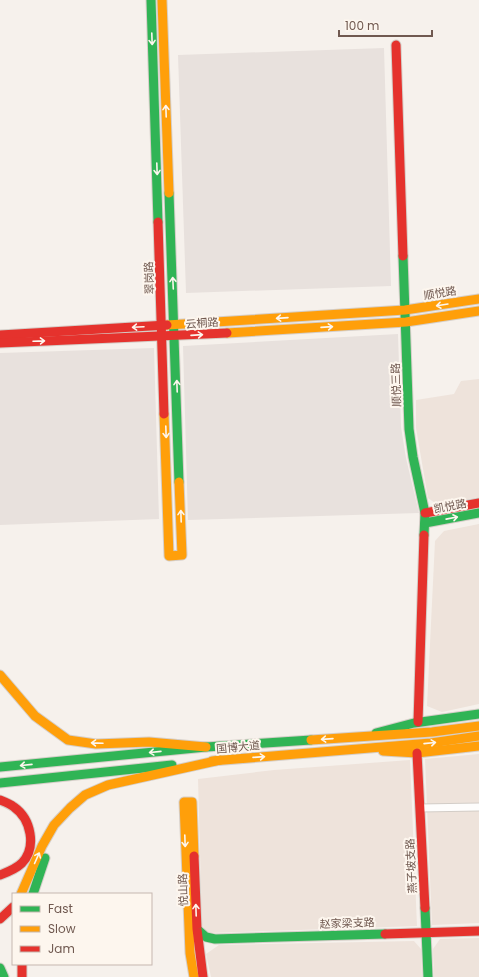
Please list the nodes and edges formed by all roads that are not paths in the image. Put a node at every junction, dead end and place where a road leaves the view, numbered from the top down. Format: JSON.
{"nodes":[{"id":1,"x":151,"y":0,"type":"edge"},
{"id":2,"x":162,"y":0,"type":"edge"},
{"id":3,"x":396,"y":45,"type":"dead end"},
{"id":4,"x":479,"y":299,"type":"edge"},
{"id":5,"x":405,"y":310,"type":"junction"},
{"id":6,"x":479,"y":311,"type":"edge"},
{"id":7,"x":406,"y":322,"type":"junction"},
{"id":8,"x":162,"y":326,"type":"junction"},
{"id":9,"x":175,"y":326,"type":"junction"},
{"id":10,"x":0,"y":335,"type":"edge"},
{"id":11,"x":175,"y":336,"type":"junction"},
{"id":12,"x":163,"y":337,"type":"junction"},
{"id":13,"x":0,"y":343,"type":"edge"},
{"id":14,"x":479,"y":503,"type":"edge"},
{"id":15,"x":479,"y":512,"type":"edge"},
{"id":16,"x":425,"y":513,"type":"junction"},
{"id":17,"x":425,"y":523,"type":"junction"},
{"id":18,"x":0,"y":675,"type":"edge"},
{"id":19,"x":0,"y":689,"type":"edge"},
{"id":20,"x":479,"y":714,"type":"edge"},
{"id":21,"x":418,"y":722,"type":"junction"},
{"id":22,"x":479,"y":726,"type":"edge"},
{"id":23,"x":366,"y":736,"type":"junction"},
{"id":24,"x":479,"y":736,"type":"edge"},
{"id":25,"x":68,"y":740,"type":"junction"},
{"id":26,"x":479,"y":746,"type":"edge"},
{"id":27,"x":206,"y":747,"type":"junction"},
{"id":28,"x":365,"y":749,"type":"junction"},
{"id":29,"x":417,"y":753,"type":"junction"},
{"id":30,"x":220,"y":760,"type":"junction"},
{"id":31,"x":0,"y":768,"type":"edge"},
{"id":32,"x":0,"y":784,"type":"edge"},
{"id":33,"x":0,"y":800,"type":"edge"},
{"id":34,"x":479,"y":807,"type":"edge"},
{"id":35,"x":70,"y":808,"type":"junction"},
{"id":36,"x":420,"y":808,"type":"junction"},
{"id":37,"x":3,"y":874,"type":"edge"},
{"id":38,"x":21,"y":893,"type":"edge"},
{"id":39,"x":34,"y":893,"type":"edge"},
{"id":40,"x":12,"y":908,"type":"edge"},
{"id":41,"x":0,"y":919,"type":"edge"},
{"id":42,"x":197,"y":929,"type":"junction"},
{"id":43,"x":479,"y":931,"type":"edge"},
{"id":44,"x":426,"y":933,"type":"junction"},
{"id":45,"x":215,"y":939,"type":"junction"},
{"id":46,"x":199,"y":952,"type":"junction"},
{"id":47,"x":22,"y":965,"type":"edge"},
{"id":48,"x":0,"y":968,"type":"edge"},
{"id":49,"x":4,"y":977,"type":"edge"},
{"id":50,"x":22,"y":977,"type":"edge"},
{"id":51,"x":194,"y":977,"type":"edge"},
{"id":52,"x":203,"y":977,"type":"edge"},
{"id":53,"x":428,"y":977,"type":"edge"}],
"edges":[{"from":1,"to":8,"type":"main road","name":"翠岗路","one_way":true},
{"from":9,"to":2,"type":"main road","name":"翠岗路","one_way":true},
{"from":3,"to":5,"type":"main road","name":"顺悦三路"},
{"from":4,"to":5,"type":"main road","name":"顺悦路","one_way":true},
{"from":5,"to":7,"type":"main road","name":"顺悦三路"},
{"from":5,"to":9,"type":"main road","name":"云桐路","one_way":true},
{"from":6,"to":7,"type":"main road"},
{"from":11,"to":7,"type":"main road","name":"云桐路","one_way":true},
{"from":7,"to":16,"type":"main road","name":"顺悦三路"},
{"from":8,"to":9,"type":"main road","name":"云桐路"},
{"from":8,"to":10,"type":"main road","name":"云桐路","one_way":true},
{"from":8,"to":12,"type":"main road","name":"翠岗路"},
{"from":9,"to":11,"type":"main road","name":"翠岗路"},
{"from":11,"to":12,"type":"main road","name":"云桐路"},
{"from":12,"to":11,"type":"main road","name":"翠岗路","one_way":true},
{"from":13,"to":12,"type":"main road","name":"云桐路","one_way":true},
{"from":14,"to":16,"type":"main road","name":"凯悦路"},
{"from":17,"to":15,"type":"main road","name":"凯悦路","one_way":true},
{"from":16,"to":17,"type":"main road","name":"顺悦三路"},
{"from":17,"to":21,"type":"main road","name":"顺悦三路"},
{"from":18,"to":25,"type":"main road"},
{"from":19,"to":25,"type":"main road"},
{"from":20,"to":21,"type":"main road"},
{"from":21,"to":23,"type":"main road"},
{"from":22,"to":23,"type":"main road","name":"国博大道"},
{"from":23,"to":27,"type":"main road","name":"国博大道","one_way":true},
{"from":28,"to":24,"type":"main road","name":"国博大道","one_way":true},
{"from":27,"to":25,"type":"main road","one_way":true},
{"from":26,"to":29,"type":"main road"},
{"from":27,"to":31,"type":"main road","name":"国博大道","one_way":true},
{"from":28,"to":29,"type":"main road"},
{"from":30,"to":28,"type":"main road","name":"国博大道","one_way":true},
{"from":29,"to":36,"type":"main road","name":"燕子坡支路"},
{"from":30,"to":32,"type":"main road","name":"国博大道"},
{"from":30,"to":35,"type":"main road"},
{"from":33,"to":37,"type":"main road"},
{"from":34,"to":36,"type":"street"},
{"from":38,"to":35,"type":"main road","one_way":true},
{"from":35,"to":39,"type":"main road"},
{"from":36,"to":44,"type":"main road","name":"燕子坡支路"},
{"from":40,"to":41,"type":"main road"},
{"from":42,"to":45,"type":"main road"},
{"from":42,"to":46,"type":"main road","name":"悦山路"},
{"from":42,"to":51,"type":"main road","name":"悦山路","one_way":true},
{"from":43,"to":44,"type":"main road","name":"赵家梁支路"},
{"from":44,"to":45,"type":"main road","name":"赵家梁支路"},
{"from":44,"to":53,"type":"main road","name":"燕子坡支路"},
{"from":45,"to":46,"type":"main road"},
{"from":46,"to":52,"type":"main road","name":"悦山路"},
{"from":47,"to":50,"type":"main road"},
{"from":48,"to":49,"type":"main road"}]}
